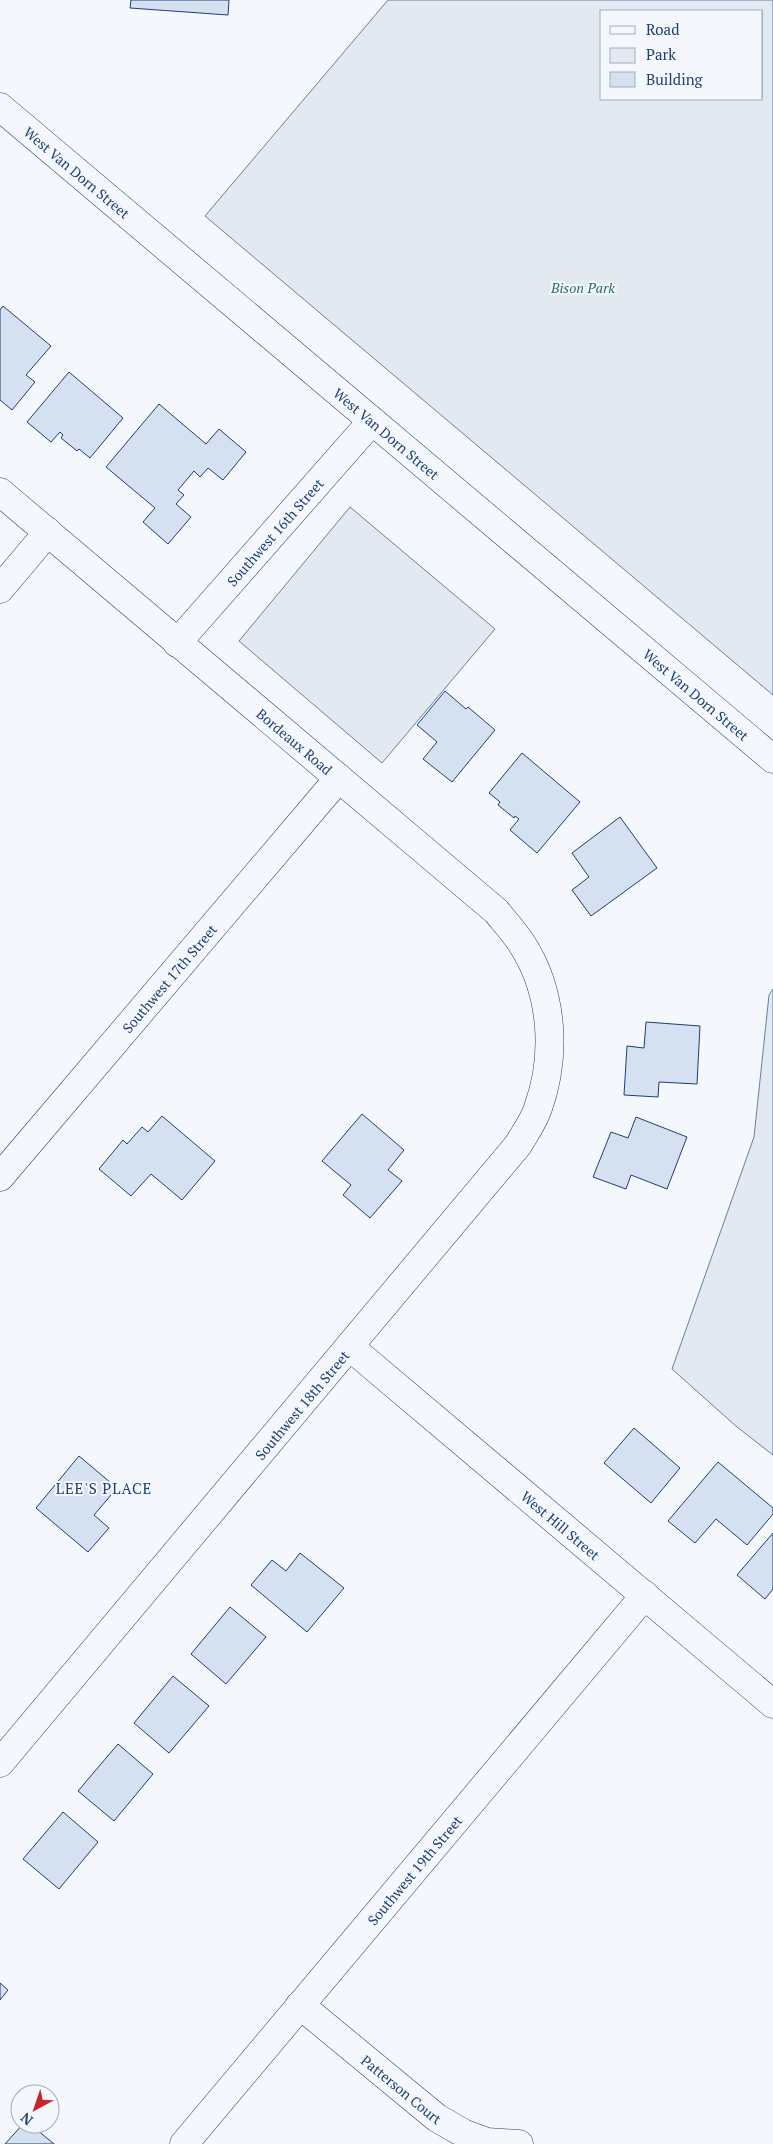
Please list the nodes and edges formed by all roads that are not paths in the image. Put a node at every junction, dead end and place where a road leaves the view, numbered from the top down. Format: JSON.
{"nodes":[{"id":1,"x":0,"y":107,"type":"edge"},
{"id":2,"x":372,"y":421,"type":"junction"},
{"id":3,"x":0,"y":492,"type":"edge"},
{"id":4,"x":48,"y":532,"type":"junction"},
{"id":5,"x":0,"y":589,"type":"edge"},
{"id":6,"x":177,"y":643,"type":"junction"},
{"id":7,"x":773,"y":759,"type":"edge"},
{"id":8,"x":339,"y":778,"type":"junction"},
{"id":9,"x":549,"y":1021,"type":"joint"},
{"id":10,"x":0,"y":1177,"type":"edge"},
{"id":11,"x":350,"y":1347,"type":"junction"},
{"id":12,"x":645,"y":1595,"type":"junction"},
{"id":13,"x":773,"y":1704,"type":"edge"},
{"id":14,"x":0,"y":1764,"type":"edge"},
{"id":15,"x":300,"y":2005,"type":"junction"},
{"id":16,"x":184,"y":2144,"type":"edge"},
{"id":17,"x":519,"y":2144,"type":"edge"}],
"edges":[{"from":1,"to":2,"type":"street","name":"West Van Dorn Street"},
{"from":2,"to":6,"type":"street","name":"Southwest 16th Street"},
{"from":2,"to":7,"type":"street","name":"West Van Dorn Street"},
{"from":3,"to":4,"type":"street","name":"Bordeaux Road"},
{"from":4,"to":5,"type":"street"},
{"from":4,"to":6,"type":"street","name":"Bordeaux Road"},
{"from":6,"to":8,"type":"street","name":"Bordeaux Road"},
{"from":8,"to":9,"type":"street","name":"Bordeaux Road"},
{"from":8,"to":10,"type":"street","name":"Southwest 17th Street"},
{"from":9,"to":11,"type":"street","name":"Southwest 18th Street"},
{"from":11,"to":12,"type":"street","name":"West Hill Street"},
{"from":11,"to":14,"type":"street","name":"Southwest 18th Street"},
{"from":12,"to":13,"type":"street","name":"West Hill Street"},
{"from":12,"to":15,"type":"street","name":"Southwest 19th Street"},
{"from":15,"to":16,"type":"street","name":"Southwest 19th Street"},
{"from":15,"to":17,"type":"street","name":"Patterson Court"}]}
